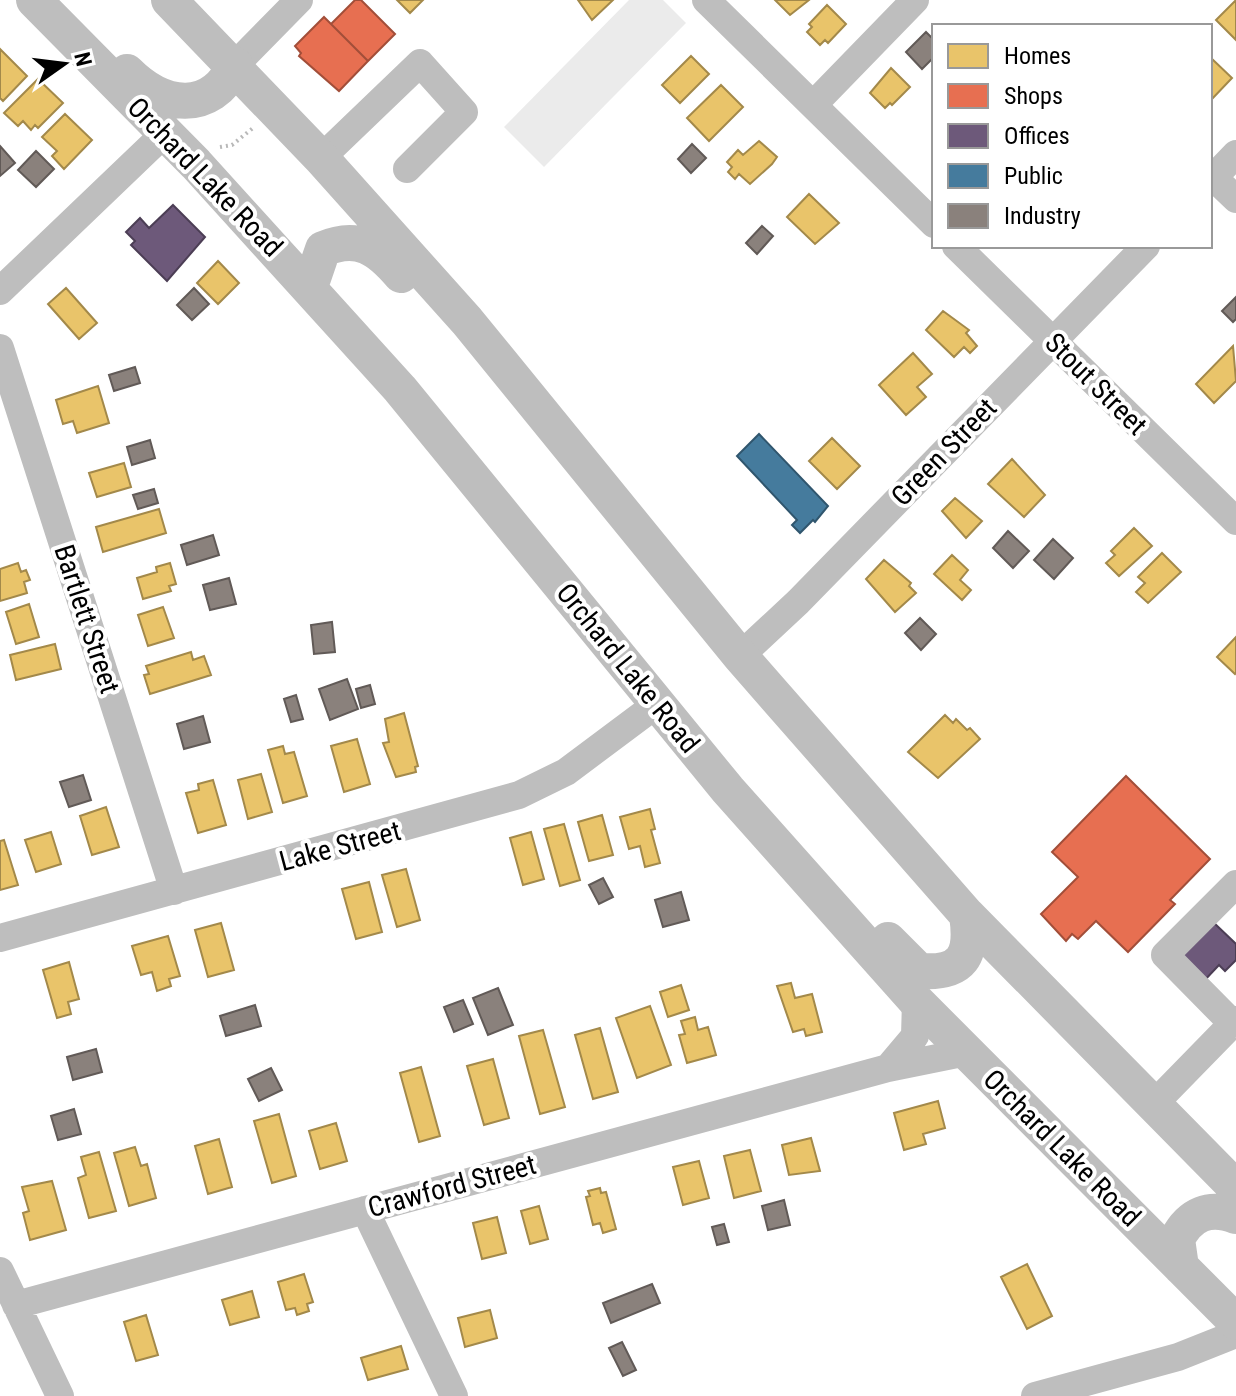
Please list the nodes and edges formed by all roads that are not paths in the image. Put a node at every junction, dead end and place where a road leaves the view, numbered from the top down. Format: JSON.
{"nodes":[{"id":1,"x":34,"y":0,"type":"edge"},
{"id":2,"x":55,"y":0,"type":"edge"},
{"id":3,"x":169,"y":0,"type":"edge"},
{"id":4,"x":299,"y":0,"type":"edge"},
{"id":5,"x":706,"y":0,"type":"edge"},
{"id":6,"x":915,"y":0,"type":"edge"},
{"id":7,"x":235,"y":65,"type":"junction"},
{"id":8,"x":813,"y":105,"type":"junction"},
{"id":9,"x":165,"y":133,"type":"junction"},
{"id":10,"x":1236,"y":154,"type":"edge"},
{"id":11,"x":321,"y":158,"type":"junction"},
{"id":12,"x":407,"y":169,"type":"dead end"},
{"id":13,"x":1212,"y":179,"type":"edge"},
{"id":14,"x":1236,"y":199,"type":"edge"},
{"id":15,"x":932,"y":222,"type":"edge"},
{"id":16,"x":958,"y":248,"type":"edge"},
{"id":17,"x":1144,"y":248,"type":"edge"},
{"id":18,"x":310,"y":287,"type":"junction"},
{"id":19,"x":0,"y":291,"type":"edge"},
{"id":20,"x":1053,"y":341,"type":"junction"},
{"id":21,"x":0,"y":348,"type":"edge"},
{"id":22,"x":587,"y":464,"type":"junction"},
{"id":23,"x":1236,"y":521,"type":"edge"},
{"id":24,"x":740,"y":656,"type":"junction"},
{"id":25,"x":657,"y":704,"type":"junction"},
{"id":26,"x":728,"y":790,"type":"junction"},
{"id":27,"x":1236,"y":884,"type":"edge"},
{"id":28,"x":174,"y":891,"type":"junction"},
{"id":29,"x":967,"y":915,"type":"junction"},
{"id":30,"x":0,"y":938,"type":"edge"},
{"id":31,"x":916,"y":1001,"type":"junction"},
{"id":32,"x":1234,"y":1022,"type":"edge"},
{"id":33,"x":967,"y":1052,"type":"junction"},
{"id":34,"x":888,"y":1068,"type":"junction"},
{"id":35,"x":1153,"y":1105,"type":"junction"},
{"id":36,"x":1236,"y":1188,"type":"edge"},
{"id":37,"x":365,"y":1210,"type":"junction"},
{"id":38,"x":1236,"y":1216,"type":"edge"},
{"id":39,"x":1181,"y":1267,"type":"junction"},
{"id":40,"x":0,"y":1271,"type":"edge"},
{"id":41,"x":16,"y":1305,"type":"junction"},
{"id":42,"x":1236,"y":1322,"type":"edge"},
{"id":43,"x":1236,"y":1334,"type":"edge"},
{"id":44,"x":60,"y":1396,"type":"edge"},
{"id":45,"x":454,"y":1396,"type":"edge"},
{"id":46,"x":1035,"y":1396,"type":"edge"}],
"edges":[{"from":1,"to":9,"type":"main road","name":"Orchard Lake Road"},
{"from":2,"to":7,"type":"main road"},
{"from":3,"to":7,"type":"main road"},
{"from":4,"to":7,"type":"street"},
{"from":5,"to":8,"type":"street"},
{"from":6,"to":8,"type":"street"},
{"from":7,"to":11,"type":"main road"},
{"from":8,"to":15,"type":"street"},
{"from":9,"to":18,"type":"main road","name":"Orchard Lake Road"},
{"from":9,"to":19,"type":"street"},
{"from":10,"to":13,"type":"street"},
{"from":11,"to":12,"type":"street"},
{"from":11,"to":22,"type":"main road"},
{"from":13,"to":14,"type":"street"},
{"from":16,"to":20,"type":"street","name":"Stout Street"},
{"from":17,"to":20,"type":"street","name":"Green Street"},
{"from":18,"to":22,"type":"main road"},
{"from":18,"to":25,"type":"main road","name":"Orchard Lake Road"},
{"from":20,"to":23,"type":"street","name":"Stout Street"},
{"from":20,"to":24,"type":"street","name":"Green Street"},
{"from":21,"to":28,"type":"street","name":"Bartlett Street"},
{"from":22,"to":24,"type":"main road"},
{"from":24,"to":29,"type":"main road"},
{"from":25,"to":26,"type":"main road","name":"Orchard Lake Road"},
{"from":25,"to":28,"type":"street","name":"Lake Street"},
{"from":26,"to":29,"type":"main road"},
{"from":26,"to":31,"type":"main road","name":"Orchard Lake Road"},
{"from":27,"to":32,"type":"street"},
{"from":28,"to":30,"type":"street","name":"Lake Street"},
{"from":29,"to":35,"type":"main road"},
{"from":31,"to":33,"type":"main road","name":"Orchard Lake Road"},
{"from":31,"to":34,"type":"street"},
{"from":32,"to":35,"type":"street"},
{"from":33,"to":34,"type":"street","name":"Crawford Street"},
{"from":33,"to":39,"type":"main road","name":"Orchard Lake Road"},
{"from":34,"to":37,"type":"street","name":"Crawford Street"},
{"from":35,"to":36,"type":"main road"},
{"from":37,"to":41,"type":"street","name":"Crawford Street"},
{"from":37,"to":45,"type":"street"},
{"from":38,"to":39,"type":"main road"},
{"from":39,"to":42,"type":"main road","name":"Orchard Lake Road"},
{"from":40,"to":41,"type":"street"},
{"from":41,"to":44,"type":"street"},
{"from":43,"to":46,"type":"street"}]}
